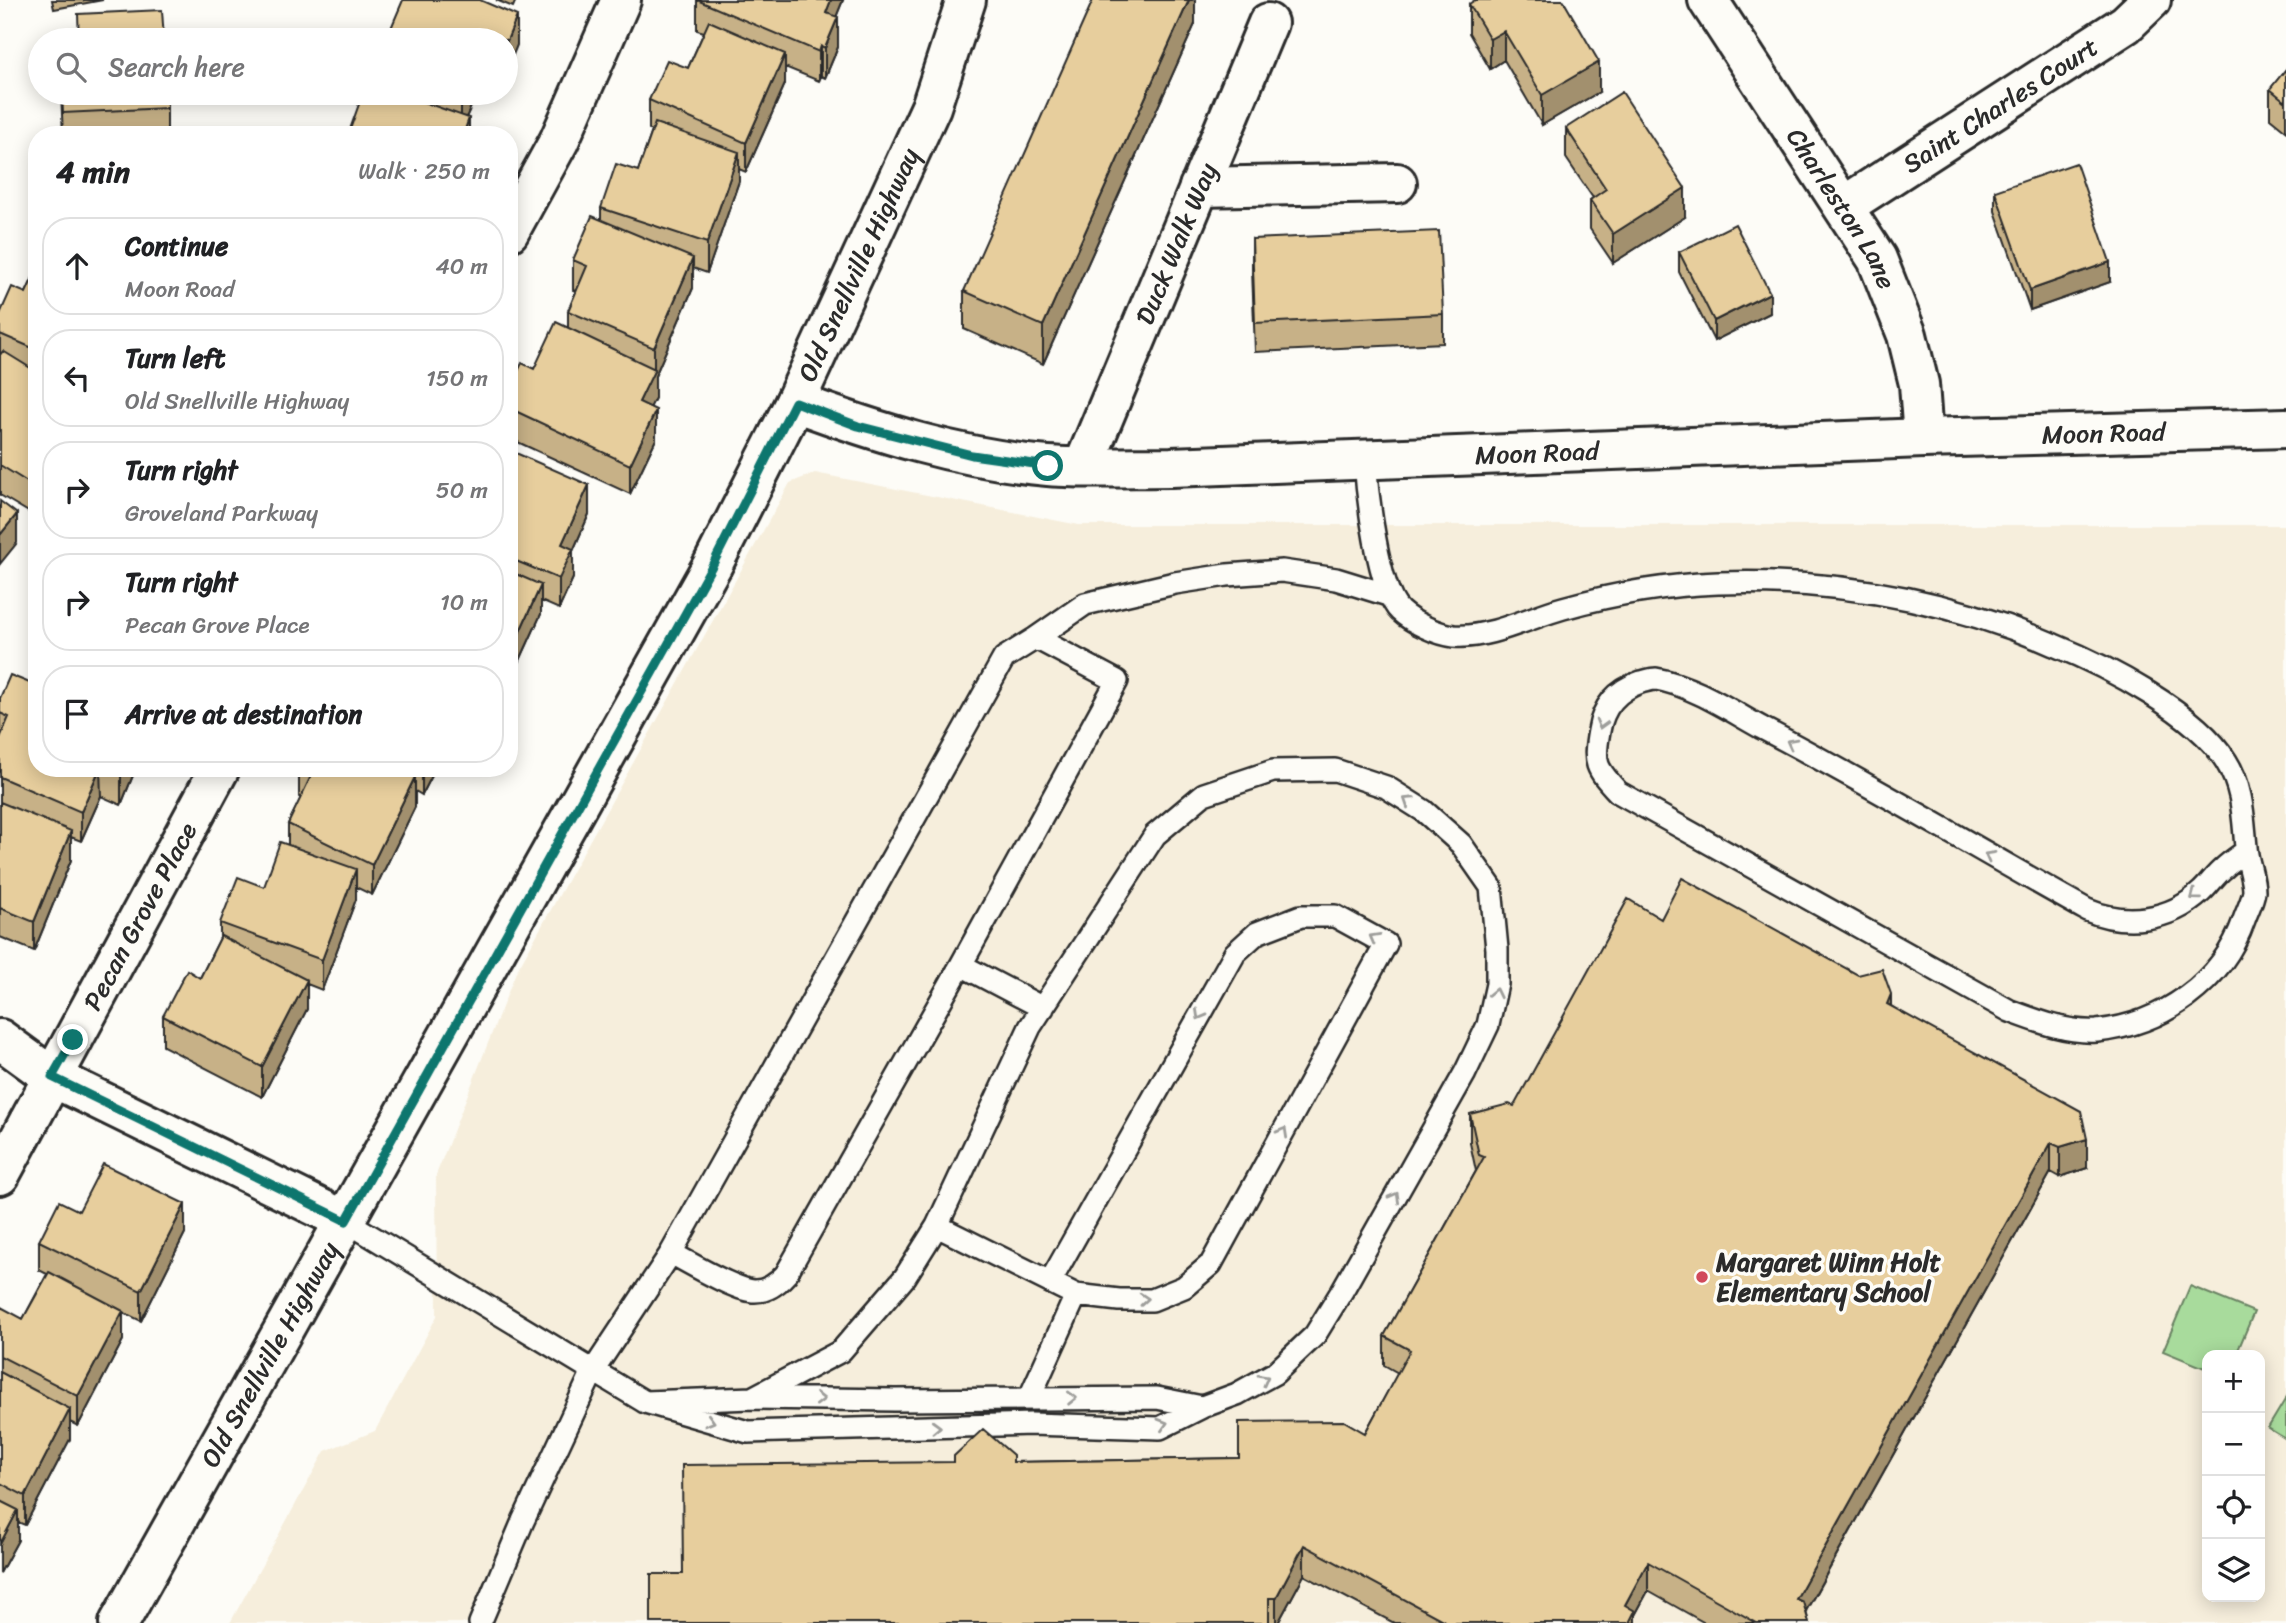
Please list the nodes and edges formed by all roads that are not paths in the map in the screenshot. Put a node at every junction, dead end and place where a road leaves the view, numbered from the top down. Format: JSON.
{"nodes":[{"id":1,"x":621,"y":0,"type":"edge"},
{"id":2,"x":966,"y":0,"type":"edge"},
{"id":3,"x":1709,"y":0,"type":"edge"},
{"id":4,"x":2151,"y":0,"type":"edge"},
{"id":5,"x":1268,"y":23,"type":"dead end"},
{"id":6,"x":1397,"y":183,"type":"dead end"},
{"id":7,"x":1199,"y":187,"type":"junction"},
{"id":8,"x":1843,"y":206,"type":"junction"},
{"id":9,"x":518,"y":216,"type":"edge"},
{"id":10,"x":795,"y":402,"type":"junction"},
{"id":11,"x":2286,"y":428,"type":"edge"},
{"id":12,"x":1923,"y":438,"type":"junction"},
{"id":13,"x":1365,"y":460,"type":"junction"},
{"id":14,"x":1083,"y":467,"type":"junction"},
{"id":15,"x":1388,"y":595,"type":"junction"},
{"id":16,"x":1035,"y":638,"type":"junction"},
{"id":17,"x":215,"y":777,"type":"edge"},
{"id":18,"x":2246,"y":851,"type":"junction"},
{"id":19,"x":961,"y":965,"type":"junction"},
{"id":20,"x":1043,"y":1008,"type":"junction"},
{"id":21,"x":0,"y":1039,"type":"edge"},
{"id":22,"x":52,"y":1077,"type":"junction"},
{"id":23,"x":0,"y":1175,"type":"edge"},
{"id":24,"x":346,"y":1221,"type":"junction"},
{"id":25,"x":937,"y":1226,"type":"junction"},
{"id":26,"x":671,"y":1253,"type":"junction"},
{"id":27,"x":1050,"y":1282,"type":"junction"},
{"id":28,"x":1076,"y":1295,"type":"junction"},
{"id":29,"x":593,"y":1371,"type":"junction"},
{"id":30,"x":752,"y":1398,"type":"junction"},
{"id":31,"x":1029,"y":1399,"type":"junction"},
{"id":32,"x":645,"y":1402,"type":"junction"},
{"id":33,"x":1202,"y":1407,"type":"junction"},
{"id":34,"x":119,"y":1623,"type":"edge"},
{"id":35,"x":480,"y":1623,"type":"edge"}],
"edges":[{"from":1,"to":9,"type":"street"},
{"from":2,"to":10,"type":"street","name":"Old Snellville Highway"},
{"from":3,"to":8,"type":"street","name":"Charleston Lane"},
{"from":4,"to":8,"type":"street","name":"Saint Charles Court"},
{"from":5,"to":7,"type":"street","name":"Duck Walk Way"},
{"from":6,"to":7,"type":"street"},
{"from":7,"to":14,"type":"street","name":"Duck Walk Way"},
{"from":8,"to":12,"type":"street","name":"Charleston Lane"},
{"from":10,"to":14,"type":"street","name":"Moon Road"},
{"from":10,"to":24,"type":"street","name":"Old Snellville Highway"},
{"from":11,"to":12,"type":"street","name":"Moon Road"},
{"from":12,"to":13,"type":"street","name":"Moon Road"},
{"from":13,"to":14,"type":"street","name":"Moon Road"},
{"from":13,"to":15,"type":"lane"},
{"from":15,"to":16,"type":"lane"},
{"from":15,"to":18,"type":"lane"},
{"from":16,"to":19,"type":"lane"},
{"from":16,"to":26,"type":"lane"},
{"from":17,"to":22,"type":"street","name":"Pecan Grove Place"},
{"from":18,"to":18,"type":"lane","one_way":true},
{"from":19,"to":20,"type":"lane"},
{"from":19,"to":26,"type":"lane"},
{"from":20,"to":25,"type":"lane"},
{"from":33,"to":20,"type":"lane","one_way":true},
{"from":21,"to":22,"type":"street"},
{"from":22,"to":23,"type":"street","name":"Pecan Grove Place"},
{"from":22,"to":24,"type":"street"},
{"from":24,"to":29,"type":"lane"},
{"from":24,"to":34,"type":"street","name":"Old Snellville Highway"},
{"from":25,"to":27,"type":"lane"},
{"from":25,"to":30,"type":"lane"},
{"from":26,"to":29,"type":"lane"},
{"from":27,"to":28,"type":"lane"},
{"from":28,"to":27,"type":"lane","one_way":true},
{"from":28,"to":31,"type":"lane"},
{"from":29,"to":32,"type":"lane"},
{"from":29,"to":35,"type":"lane"},
{"from":30,"to":31,"type":"lane","one_way":true},
{"from":30,"to":32,"type":"lane"},
{"from":31,"to":33,"type":"lane","one_way":true},
{"from":32,"to":33,"type":"lane","one_way":true}]}
